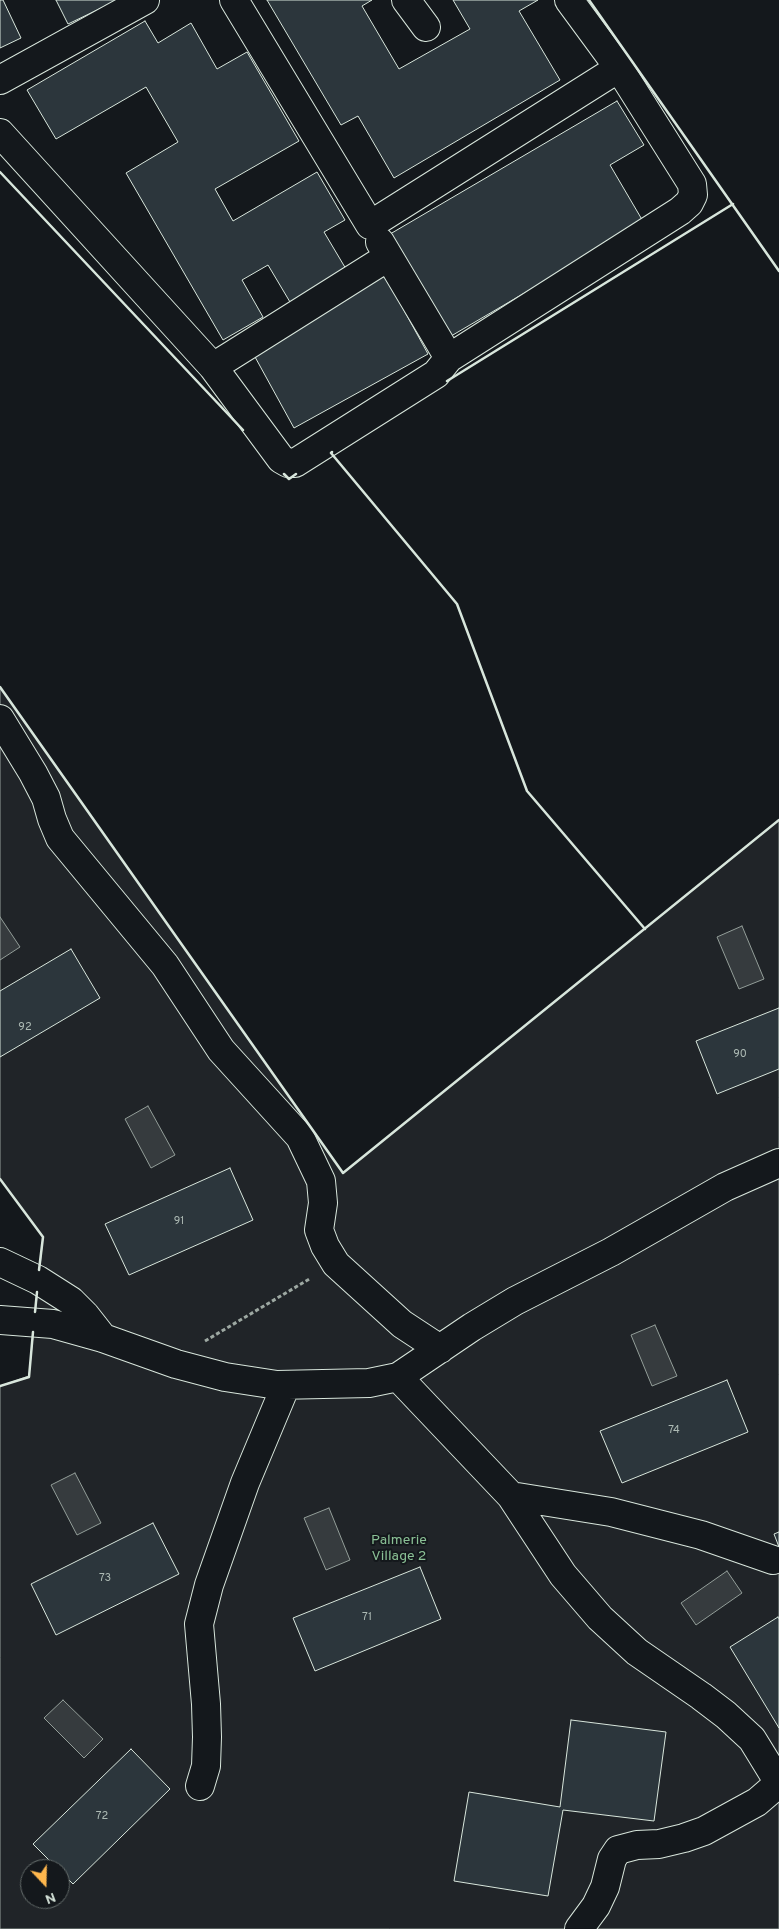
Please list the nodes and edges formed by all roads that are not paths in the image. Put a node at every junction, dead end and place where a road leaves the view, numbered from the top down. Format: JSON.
{"nodes":[{"id":1,"x":145,"y":0,"type":"edge"},
{"id":2,"x":234,"y":0,"type":"edge"},
{"id":3,"x":406,"y":0,"type":"edge"},
{"id":4,"x":569,"y":0,"type":"edge"},
{"id":5,"x":426,"y":27,"type":"dead end"},
{"id":6,"x":619,"y":68,"type":"junction"},
{"id":7,"x":0,"y":80,"type":"edge"},
{"id":8,"x":0,"y":133,"type":"edge"},
{"id":9,"x":370,"y":225,"type":"junction"},
{"id":10,"x":388,"y":256,"type":"junction"},
{"id":11,"x":449,"y":358,"type":"junction"},
{"id":12,"x":213,"y":367,"type":"junction"},
{"id":13,"x":0,"y":719,"type":"edge"},
{"id":14,"x":779,"y":1163,"type":"edge"},
{"id":15,"x":0,"y":1262,"type":"edge"},
{"id":16,"x":0,"y":1320,"type":"edge"},
{"id":17,"x":103,"y":1338,"type":"junction"},
{"id":18,"x":440,"y":1349,"type":"junction"},
{"id":19,"x":398,"y":1377,"type":"junction"},
{"id":20,"x":286,"y":1385,"type":"junction"},
{"id":21,"x":511,"y":1496,"type":"junction"},
{"id":22,"x":772,"y":1560,"type":"dead end"},
{"id":23,"x":779,"y":1783,"type":"edge"},
{"id":24,"x":200,"y":1786,"type":"dead end"},
{"id":25,"x":579,"y":1929,"type":"edge"}],
"edges":[{"from":1,"to":7,"type":"street"},
{"from":2,"to":9,"type":"street"},
{"from":3,"to":5,"type":"street"},
{"from":4,"to":6,"type":"street"},
{"from":6,"to":9,"type":"street"},
{"from":6,"to":11,"type":"street"},
{"from":8,"to":12,"type":"street"},
{"from":9,"to":10,"type":"street"},
{"from":10,"to":11,"type":"street"},
{"from":10,"to":12,"type":"street"},
{"from":11,"to":12,"type":"street"},
{"from":13,"to":18,"type":"street"},
{"from":14,"to":18,"type":"street"},
{"from":15,"to":17,"type":"street"},
{"from":16,"to":17,"type":"street"},
{"from":17,"to":20,"type":"street"},
{"from":18,"to":19,"type":"street"},
{"from":19,"to":20,"type":"street"},
{"from":19,"to":21,"type":"street"},
{"from":20,"to":24,"type":"street"},
{"from":21,"to":22,"type":"street"},
{"from":21,"to":23,"type":"street"},
{"from":23,"to":25,"type":"street"}]}
